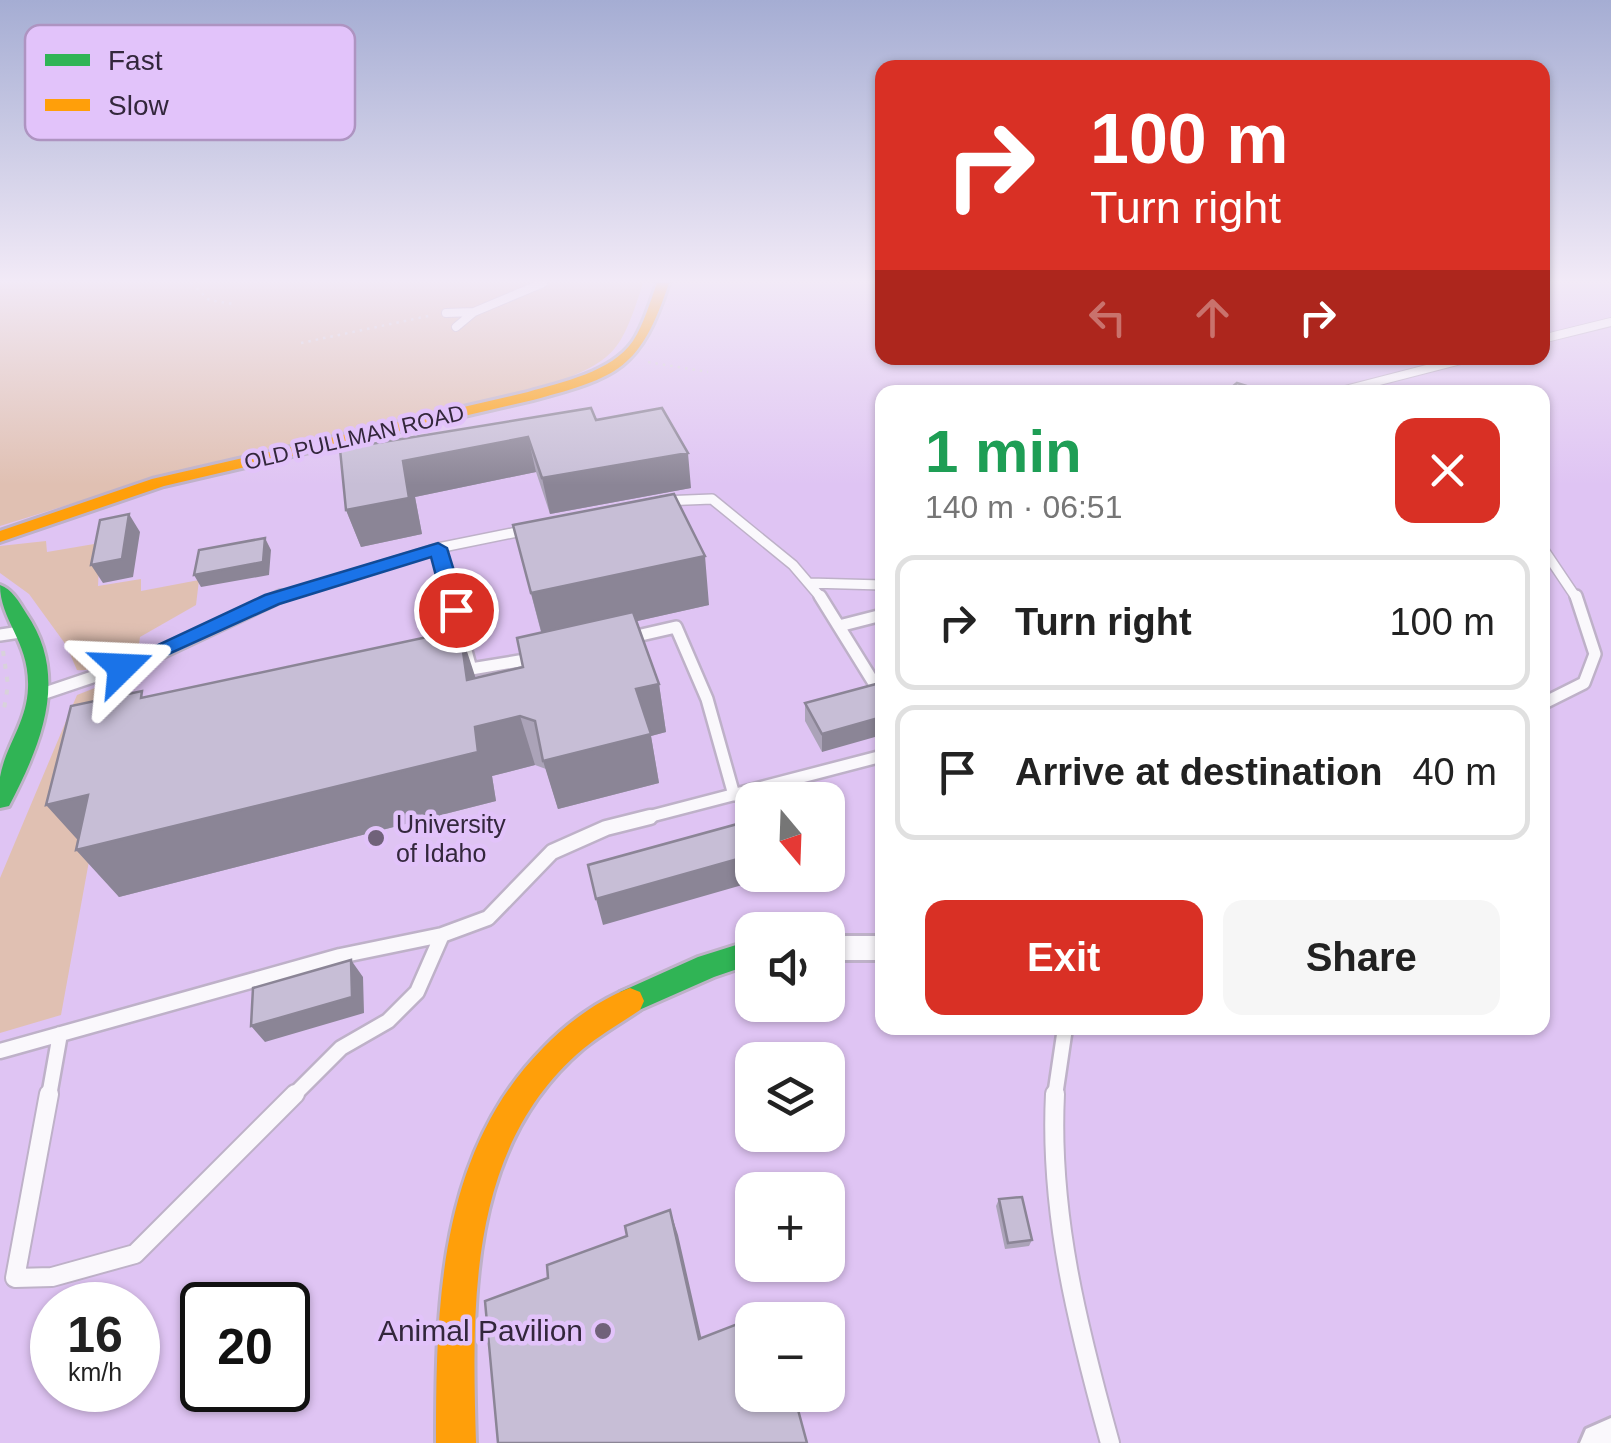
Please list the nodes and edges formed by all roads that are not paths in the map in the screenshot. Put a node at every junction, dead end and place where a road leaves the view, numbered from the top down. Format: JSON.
{"nodes":[{"id":1,"x":630,"y":350,"type":"edge"},
{"id":2,"x":1441,"y":365,"type":"edge"},
{"id":3,"x":1365,"y":385,"type":"edge"},
{"id":4,"x":648,"y":504,"type":"edge"},
{"id":5,"x":545,"y":526,"type":"edge"},
{"id":6,"x":0,"y":537,"type":"edge"},
{"id":7,"x":438,"y":548,"type":"junction"},
{"id":8,"x":1550,"y":557,"type":"edge"},
{"id":9,"x":810,"y":584,"type":"junction"},
{"id":10,"x":875,"y":584,"type":"edge"},
{"id":11,"x":0,"y":591,"type":"edge"},
{"id":12,"x":875,"y":617,"type":"edge"},
{"id":13,"x":838,"y":626,"type":"junction"},
{"id":14,"x":31,"y":630,"type":"junction"},
{"id":15,"x":0,"y":635,"type":"edge"},
{"id":16,"x":621,"y":640,"type":"edge"},
{"id":17,"x":547,"y":656,"type":"edge"},
{"id":18,"x":875,"y":674,"type":"edge"},
{"id":19,"x":42,"y":694,"type":"junction"},
{"id":20,"x":1550,"y":700,"type":"edge"},
{"id":21,"x":875,"y":758,"type":"edge"},
{"id":22,"x":9,"y":765,"type":"edge"},
{"id":23,"x":734,"y":795,"type":"junction"},
{"id":24,"x":0,"y":799,"type":"edge"},
{"id":25,"x":442,"y":935,"type":"junction"},
{"id":26,"x":845,"y":948,"type":"edge"},
{"id":27,"x":875,"y":948,"type":"edge"},
{"id":28,"x":735,"y":957,"type":"edge"},
{"id":29,"x":60,"y":1034,"type":"junction"},
{"id":30,"x":1062,"y":1035,"type":"edge"},
{"id":31,"x":0,"y":1050,"type":"edge"},
{"id":32,"x":1611,"y":1437,"type":"edge"},
{"id":33,"x":456,"y":1443,"type":"edge"},
{"id":34,"x":1110,"y":1443,"type":"edge"},
{"id":35,"x":1600,"y":1443,"type":"edge"}],
"edges":[{"from":1,"to":6,"type":"street","name":"OLD PULLMAN ROAD"},
{"from":2,"to":3,"type":"lane"},
{"from":4,"to":9,"type":"lane"},
{"from":5,"to":7,"type":"lane"},
{"from":7,"to":17,"type":"lane"},
{"from":7,"to":19,"type":"lane"},
{"from":8,"to":20,"type":"lane"},
{"from":9,"to":10,"type":"lane"},
{"from":9,"to":13,"type":"lane"},
{"from":11,"to":14,"type":"street"},
{"from":12,"to":13,"type":"lane"},
{"from":13,"to":18,"type":"lane"},
{"from":14,"to":15,"type":"lane"},
{"from":14,"to":19,"type":"street"},
{"from":16,"to":23,"type":"lane"},
{"from":19,"to":22,"type":"street"},
{"from":21,"to":23,"type":"lane"},
{"from":22,"to":24,"type":"street"},
{"from":23,"to":25,"type":"lane"},
{"from":25,"to":29,"type":"lane"},
{"from":25,"to":29,"type":"lane"},
{"from":26,"to":27,"type":"street"},
{"from":28,"to":33,"type":"street"},
{"from":29,"to":31,"type":"lane"},
{"from":30,"to":34,"type":"lane"},
{"from":32,"to":35,"type":"street"}]}
